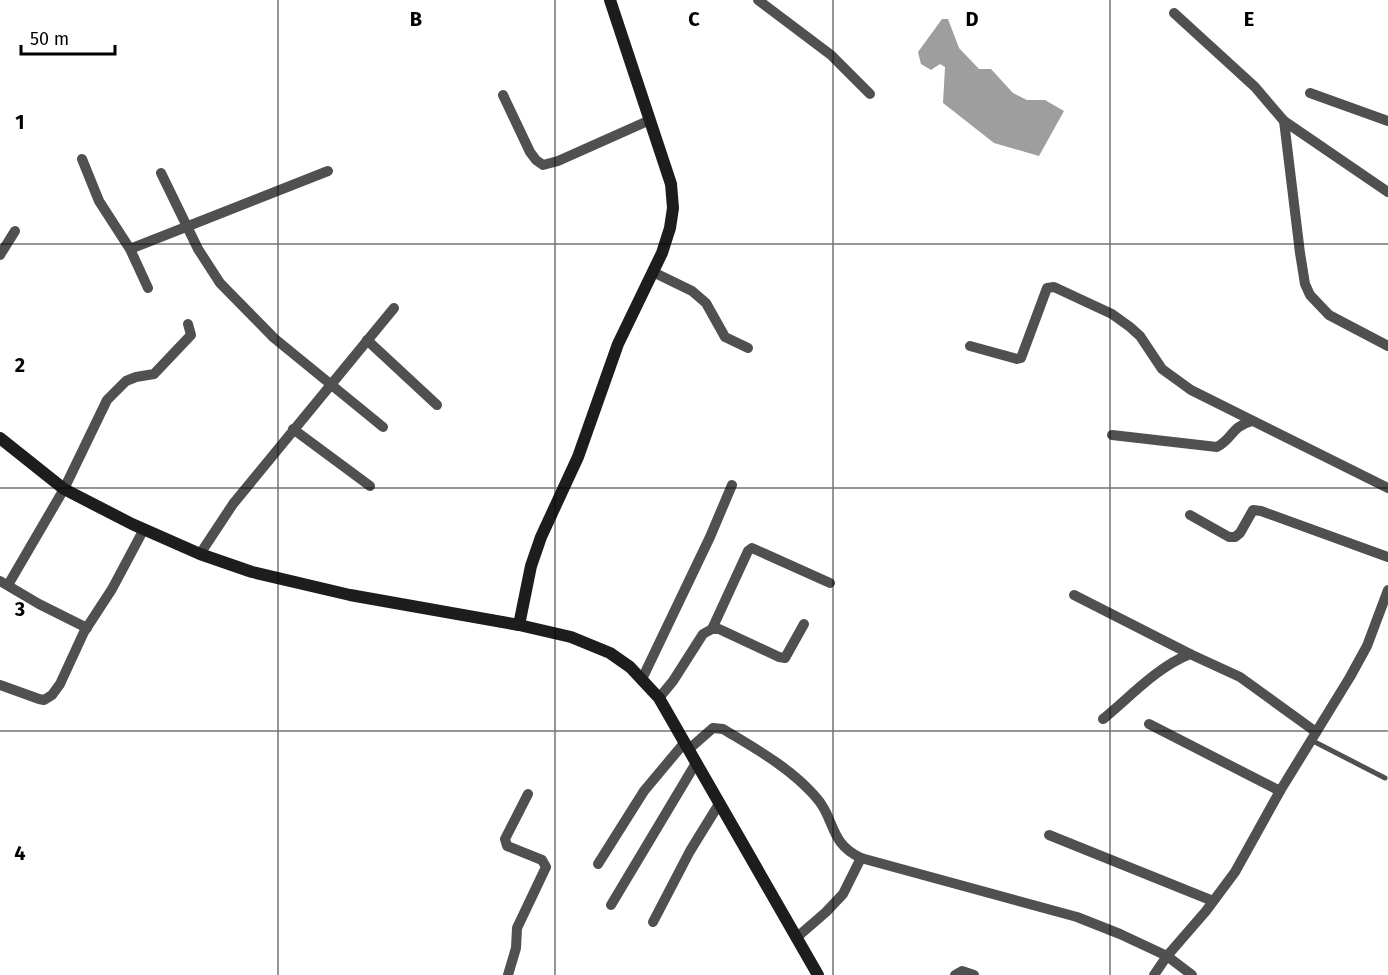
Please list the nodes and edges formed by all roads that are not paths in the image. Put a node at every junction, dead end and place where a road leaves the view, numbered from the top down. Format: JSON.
{"nodes":[{"id":1,"x":610,"y":0,"type":"edge"},
{"id":2,"x":758,"y":0,"type":"edge"},
{"id":3,"x":1174,"y":13,"type":"dead end"},
{"id":4,"x":1310,"y":93,"type":"dead end"},
{"id":5,"x":870,"y":94,"type":"dead end"},
{"id":6,"x":503,"y":95,"type":"dead end"},
{"id":7,"x":650,"y":120,"type":"junction"},
{"id":8,"x":1284,"y":121,"type":"junction"},
{"id":9,"x":1388,"y":121,"type":"edge"},
{"id":10,"x":82,"y":159,"type":"dead end"},
{"id":11,"x":328,"y":171,"type":"dead end"},
{"id":12,"x":161,"y":173,"type":"dead end"},
{"id":13,"x":1388,"y":192,"type":"edge"},
{"id":14,"x":188,"y":228,"type":"junction"},
{"id":15,"x":15,"y":231,"type":"dead end"},
{"id":16,"x":130,"y":249,"type":"junction"},
{"id":17,"x":0,"y":255,"type":"edge"},
{"id":18,"x":653,"y":272,"type":"junction"},
{"id":19,"x":148,"y":288,"type":"dead end"},
{"id":20,"x":394,"y":308,"type":"dead end"},
{"id":21,"x":188,"y":324,"type":"dead end"},
{"id":22,"x":367,"y":340,"type":"junction"},
{"id":23,"x":970,"y":346,"type":"dead end"},
{"id":24,"x":1388,"y":346,"type":"edge"},
{"id":25,"x":748,"y":348,"type":"dead end"},
{"id":26,"x":331,"y":384,"type":"junction"},
{"id":27,"x":437,"y":405,"type":"dead end"},
{"id":28,"x":1252,"y":421,"type":"junction"},
{"id":29,"x":383,"y":427,"type":"dead end"},
{"id":30,"x":293,"y":429,"type":"junction"},
{"id":31,"x":1112,"y":435,"type":"dead end"},
{"id":32,"x":0,"y":438,"type":"edge"},
{"id":33,"x":732,"y":485,"type":"dead end"},
{"id":34,"x":370,"y":486,"type":"dead end"},
{"id":35,"x":1388,"y":488,"type":"edge"},
{"id":36,"x":64,"y":489,"type":"junction"},
{"id":37,"x":1190,"y":515,"type":"dead end"},
{"id":38,"x":144,"y":529,"type":"junction"},
{"id":39,"x":200,"y":554,"type":"junction"},
{"id":40,"x":1388,"y":557,"type":"edge"},
{"id":41,"x":4,"y":583,"type":"edge"},
{"id":42,"x":830,"y":583,"type":"dead end"},
{"id":43,"x":1388,"y":590,"type":"edge"},
{"id":44,"x":1074,"y":595,"type":"dead end"},
{"id":45,"x":804,"y":624,"type":"dead end"},
{"id":46,"x":519,"y":625,"type":"junction"},
{"id":47,"x":87,"y":628,"type":"junction"},
{"id":48,"x":712,"y":629,"type":"junction"},
{"id":49,"x":1190,"y":654,"type":"junction"},
{"id":50,"x":642,"y":679,"type":"junction"},
{"id":51,"x":0,"y":685,"type":"edge"},
{"id":52,"x":659,"y":698,"type":"junction"},
{"id":53,"x":1103,"y":719,"type":"dead end"},
{"id":54,"x":1149,"y":724,"type":"dead end"},
{"id":55,"x":1314,"y":736,"type":"junction"},
{"id":56,"x":687,"y":745,"type":"junction"},
{"id":57,"x":696,"y":763,"type":"junction"},
{"id":58,"x":1385,"y":778,"type":"dead end"},
{"id":59,"x":1280,"y":790,"type":"junction"},
{"id":60,"x":528,"y":794,"type":"dead end"},
{"id":61,"x":719,"y":804,"type":"junction"},
{"id":62,"x":1049,"y":835,"type":"dead end"},
{"id":63,"x":861,"y":858,"type":"junction"},
{"id":64,"x":598,"y":864,"type":"dead end"},
{"id":65,"x":1213,"y":902,"type":"junction"},
{"id":66,"x":611,"y":905,"type":"dead end"},
{"id":67,"x":653,"y":922,"type":"dead end"},
{"id":68,"x":796,"y":938,"type":"junction"},
{"id":69,"x":1167,"y":956,"type":"junction"},
{"id":70,"x":508,"y":975,"type":"edge"},
{"id":71,"x":818,"y":975,"type":"edge"},
{"id":72,"x":955,"y":975,"type":"edge"},
{"id":73,"x":974,"y":975,"type":"edge"},
{"id":74,"x":1154,"y":975,"type":"edge"},
{"id":75,"x":1192,"y":975,"type":"edge"}],
"edges":[{"from":1,"to":7,"type":"street"},
{"from":2,"to":5,"type":"street"},
{"from":3,"to":8,"type":"street"},
{"from":4,"to":9,"type":"street"},
{"from":6,"to":7,"type":"street"},
{"from":7,"to":18,"type":"street"},
{"from":8,"to":13,"type":"street"},
{"from":8,"to":24,"type":"street"},
{"from":10,"to":16,"type":"street"},
{"from":11,"to":14,"type":"street"},
{"from":12,"to":14,"type":"street"},
{"from":14,"to":16,"type":"street"},
{"from":14,"to":26,"type":"street"},
{"from":15,"to":17,"type":"street"},
{"from":16,"to":19,"type":"street"},
{"from":18,"to":25,"type":"street"},
{"from":18,"to":46,"type":"street"},
{"from":20,"to":22,"type":"street"},
{"from":21,"to":36,"type":"street"},
{"from":22,"to":26,"type":"street"},
{"from":22,"to":27,"type":"street"},
{"from":23,"to":28,"type":"street"},
{"from":26,"to":29,"type":"street"},
{"from":26,"to":30,"type":"street"},
{"from":28,"to":31,"type":"street"},
{"from":28,"to":35,"type":"street"},
{"from":30,"to":34,"type":"street"},
{"from":30,"to":39,"type":"street"},
{"from":32,"to":36,"type":"street"},
{"from":33,"to":50,"type":"street"},
{"from":36,"to":38,"type":"street"},
{"from":36,"to":41,"type":"street"},
{"from":37,"to":40,"type":"street"},
{"from":38,"to":39,"type":"street"},
{"from":38,"to":47,"type":"street"},
{"from":39,"to":46,"type":"street"},
{"from":41,"to":47,"type":"street"},
{"from":42,"to":48,"type":"street"},
{"from":43,"to":55,"type":"street"},
{"from":44,"to":49,"type":"street"},
{"from":45,"to":48,"type":"street"},
{"from":46,"to":50,"type":"street"},
{"from":47,"to":51,"type":"street"},
{"from":48,"to":52,"type":"street"},
{"from":49,"to":53,"type":"street"},
{"from":49,"to":55,"type":"street"},
{"from":50,"to":52,"type":"street"},
{"from":52,"to":56,"type":"street"},
{"from":54,"to":59,"type":"street"},
{"from":55,"to":58,"type":"lane"},
{"from":55,"to":59,"type":"street"},
{"from":56,"to":57,"type":"street"},
{"from":56,"to":63,"type":"street"},
{"from":56,"to":64,"type":"street"},
{"from":57,"to":61,"type":"street"},
{"from":57,"to":66,"type":"street"},
{"from":59,"to":65,"type":"street"},
{"from":60,"to":70,"type":"street"},
{"from":61,"to":67,"type":"street"},
{"from":61,"to":68,"type":"street"},
{"from":62,"to":65,"type":"street"},
{"from":63,"to":68,"type":"street"},
{"from":63,"to":69,"type":"street"},
{"from":65,"to":69,"type":"street"},
{"from":68,"to":71,"type":"street"},
{"from":69,"to":74,"type":"street"},
{"from":69,"to":75,"type":"street"},
{"from":72,"to":73,"type":"street"}]}
